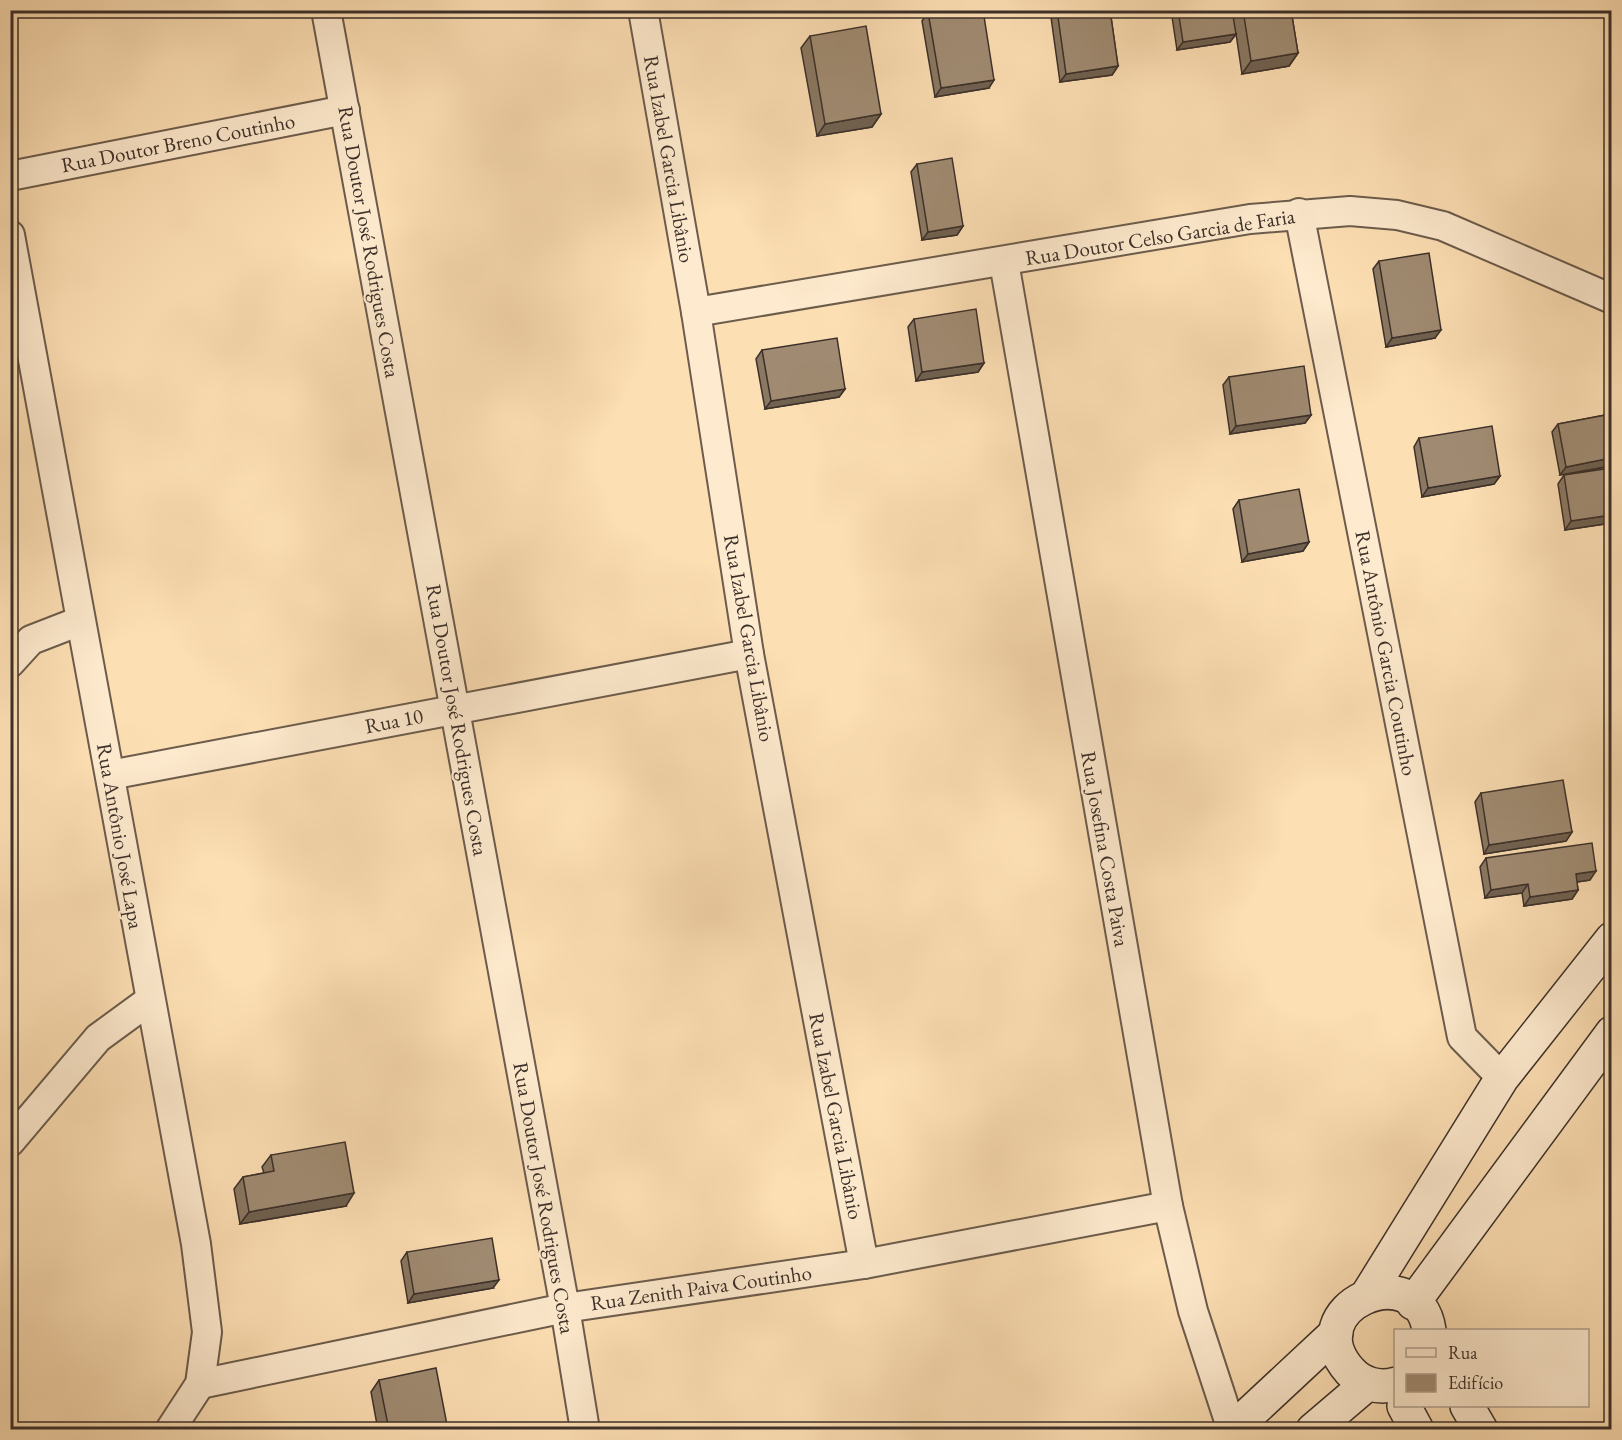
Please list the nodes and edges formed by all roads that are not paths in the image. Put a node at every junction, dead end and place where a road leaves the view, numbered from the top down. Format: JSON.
{"nodes":[{"id":1,"x":326,"y":10,"type":"edge"},
{"id":2,"x":643,"y":10,"type":"edge"},
{"id":3,"x":345,"y":110,"type":"junction"},
{"id":4,"x":10,"y":176,"type":"edge"},
{"id":5,"x":1299,"y":213,"type":"junction"},
{"id":6,"x":10,"y":235,"type":"edge"},
{"id":7,"x":1004,"y":262,"type":"junction"},
{"id":8,"x":1611,"y":299,"type":"edge"},
{"id":9,"x":696,"y":312,"type":"junction"},
{"id":10,"x":80,"y":621,"type":"junction"},
{"id":11,"x":749,"y":654,"type":"junction"},
{"id":12,"x":10,"y":663,"type":"edge"},
{"id":13,"x":455,"y":710,"type":"junction"},
{"id":14,"x":110,"y":775,"type":"junction"},
{"id":15,"x":1611,"y":939,"type":"edge"},
{"id":16,"x":150,"y":1000,"type":"junction"},
{"id":17,"x":1611,"y":1033,"type":"edge"},
{"id":18,"x":1502,"y":1078,"type":"junction"},
{"id":19,"x":10,"y":1142,"type":"edge"},
{"id":20,"x":1168,"y":1206,"type":"junction"},
{"id":21,"x":864,"y":1264,"type":"junction"},
{"id":22,"x":1368,"y":1294,"type":"junction"},
{"id":23,"x":1413,"y":1303,"type":"junction"},
{"id":24,"x":565,"y":1308,"type":"junction"},
{"id":25,"x":1429,"y":1329,"type":"edge"},
{"id":26,"x":1336,"y":1333,"type":"junction"},
{"id":27,"x":200,"y":1384,"type":"junction"},
{"id":28,"x":1391,"y":1390,"type":"edge"},
{"id":29,"x":1402,"y":1407,"type":"edge"},
{"id":30,"x":1468,"y":1407,"type":"edge"},
{"id":31,"x":170,"y":1430,"type":"edge"},
{"id":32,"x":585,"y":1430,"type":"edge"},
{"id":33,"x":1232,"y":1430,"type":"edge"},
{"id":34,"x":1313,"y":1430,"type":"edge"},
{"id":35,"x":1417,"y":1430,"type":"edge"},
{"id":36,"x":1481,"y":1430,"type":"edge"}],
"edges":[{"from":1,"to":3,"type":"street","name":"Rua Doutor José Rodrigues Costa"},
{"from":2,"to":9,"type":"street","name":"Rua Izabel Garcia Libânio"},
{"from":3,"to":4,"type":"street","name":"Rua Doutor Breno Coutinho"},
{"from":3,"to":13,"type":"street","name":"Rua Doutor José Rodrigues Costa"},
{"from":5,"to":7,"type":"street","name":"Rua Doutor Celso Garcia de Faria"},
{"from":5,"to":8,"type":"street","name":"Rua Doutor Celso Garcia de Faria"},
{"from":5,"to":18,"type":"street","name":"Rua Antônio Garcia Coutinho"},
{"from":6,"to":10,"type":"street","name":"Rua Antônio José Lapa"},
{"from":7,"to":9,"type":"street","name":"Rua Doutor Celso Garcia de Faria"},
{"from":7,"to":20,"type":"street","name":"Rua Josefina Costa Paiva"},
{"from":9,"to":11,"type":"street","name":"Rua Izabel Garcia Libânio"},
{"from":10,"to":12,"type":"street"},
{"from":10,"to":14,"type":"street","name":"Rua Antônio José Lapa"},
{"from":11,"to":13,"type":"street","name":"Rua 10"},
{"from":11,"to":21,"type":"street","name":"Rua Izabel Garcia Libânio"},
{"from":13,"to":14,"type":"street","name":"Rua 10"},
{"from":13,"to":24,"type":"street","name":"Rua Doutor José Rodrigues Costa"},
{"from":14,"to":16,"type":"street","name":"Rua Antônio José Lapa"},
{"from":15,"to":18,"type":"street"},
{"from":16,"to":19,"type":"street"},
{"from":16,"to":27,"type":"street","name":"Rua Antônio José Lapa"},
{"from":17,"to":23,"type":"street"},
{"from":18,"to":22,"type":"street"},
{"from":20,"to":21,"type":"street","name":"Rua Zenith Paiva Coutinho"},
{"from":20,"to":33,"type":"street","name":"Rua Josefina Costa Paiva"},
{"from":21,"to":24,"type":"street","name":"Rua Zenith Paiva Coutinho"},
{"from":22,"to":23,"type":"street"},
{"from":22,"to":26,"type":"street"},
{"from":23,"to":25,"type":"street"},
{"from":24,"to":27,"type":"street","name":"Rua Zenith Paiva Coutinho"},
{"from":24,"to":32,"type":"street","name":"Rua Doutor José Rodrigues Costa"},
{"from":26,"to":28,"type":"street"},
{"from":26,"to":33,"type":"street"},
{"from":27,"to":31,"type":"street","name":"Rua Antônio José Lapa"},
{"from":28,"to":34,"type":"street"},
{"from":29,"to":35,"type":"street"},
{"from":30,"to":36,"type":"street"}]}
